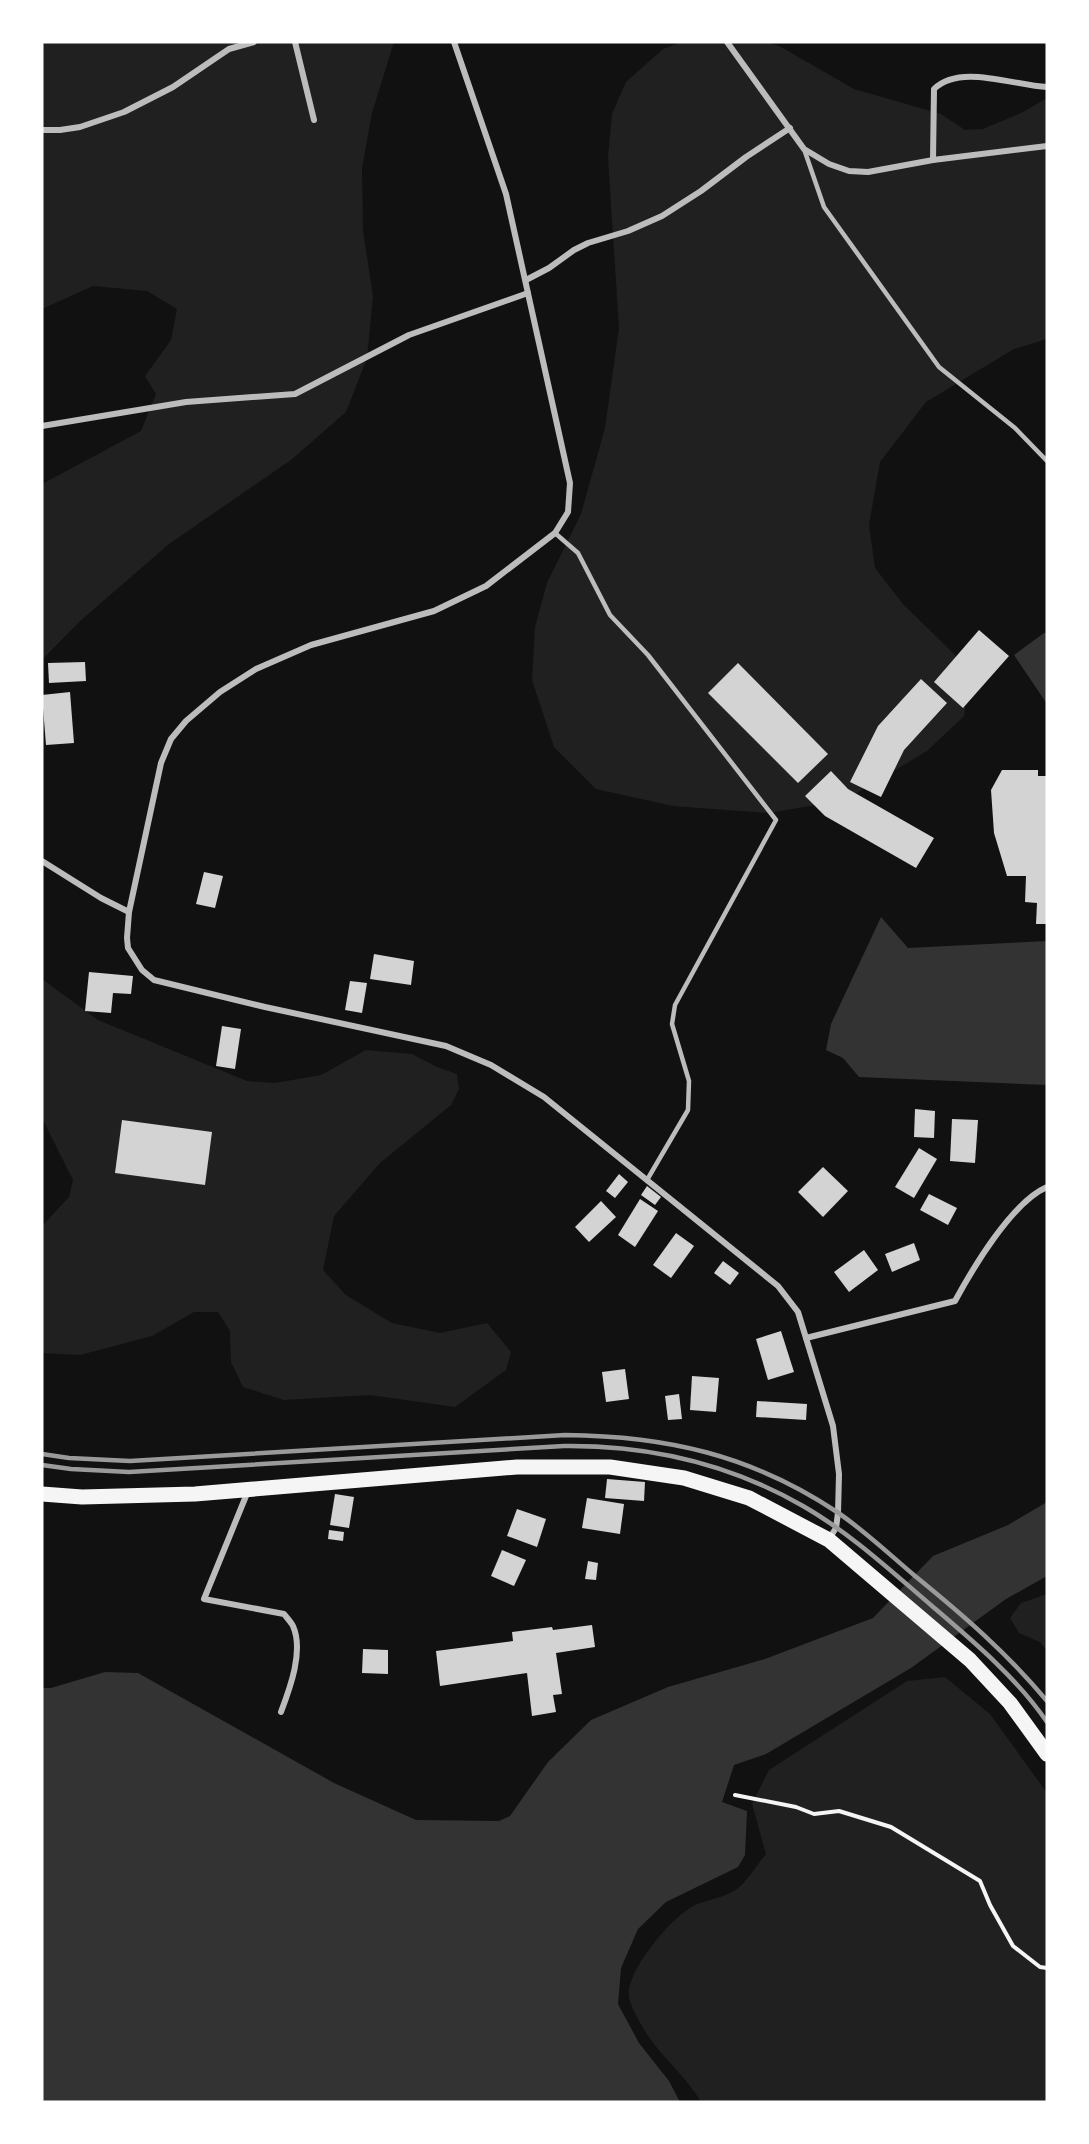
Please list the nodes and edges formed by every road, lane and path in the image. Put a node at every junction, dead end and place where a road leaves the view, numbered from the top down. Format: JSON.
{"nodes":[{"id":1,"x":254,"y":42,"type":"edge"},
{"id":2,"x":295,"y":42,"type":"edge"},
{"id":3,"x":454,"y":42,"type":"edge"},
{"id":4,"x":727,"y":42,"type":"edge"},
{"id":5,"x":1047,"y":87,"type":"edge"},
{"id":6,"x":314,"y":120,"type":"dead end"},
{"id":7,"x":790,"y":128,"type":"junction"},
{"id":8,"x":42,"y":130,"type":"edge"},
{"id":9,"x":1047,"y":146,"type":"edge"},
{"id":10,"x":804,"y":149,"type":"junction"},
{"id":11,"x":933,"y":160,"type":"junction"},
{"id":12,"x":526,"y":280,"type":"junction"},
{"id":13,"x":528,"y":293,"type":"junction"},
{"id":14,"x":42,"y":426,"type":"edge"},
{"id":15,"x":1047,"y":461,"type":"edge"},
{"id":16,"x":555,"y":533,"type":"junction"},
{"id":17,"x":42,"y":861,"type":"edge"},
{"id":18,"x":129,"y":912,"type":"junction"},
{"id":19,"x":647,"y":1180,"type":"junction"},
{"id":20,"x":1047,"y":1187,"type":"edge"},
{"id":21,"x":806,"y":1338,"type":"junction"},
{"id":22,"x":249,"y":1491,"type":"junction"},
{"id":23,"x":42,"y":1494,"type":"edge"},
{"id":24,"x":829,"y":1540,"type":"junction"},
{"id":25,"x":282,"y":1712,"type":"dead end"},
{"id":26,"x":1047,"y":1754,"type":"edge"},
{"id":27,"x":735,"y":1795,"type":"dead end"},
{"id":28,"x":1047,"y":1968,"type":"edge"}],
"edges":[{"from":1,"to":8,"type":"street"},
{"from":2,"to":6,"type":"street"},
{"from":3,"to":12,"type":"street"},
{"from":4,"to":7,"type":"street"},
{"from":5,"to":11,"type":"street"},
{"from":7,"to":10,"type":"street"},
{"from":7,"to":12,"type":"street"},
{"from":9,"to":11,"type":"street"},
{"from":10,"to":11,"type":"street"},
{"from":10,"to":15,"type":"lane"},
{"from":12,"to":13,"type":"street"},
{"from":13,"to":14,"type":"street"},
{"from":13,"to":16,"type":"street"},
{"from":16,"to":18,"type":"street"},
{"from":16,"to":19,"type":"lane"},
{"from":17,"to":18,"type":"street"},
{"from":18,"to":19,"type":"street"},
{"from":19,"to":21,"type":"street"},
{"from":20,"to":21,"type":"street"},
{"from":21,"to":24,"type":"street"},
{"from":22,"to":23,"type":"highway"},
{"from":22,"to":24,"type":"highway"},
{"from":22,"to":25,"type":"street"},
{"from":24,"to":26,"type":"highway"},
{"from":27,"to":28,"type":"path"}]}
